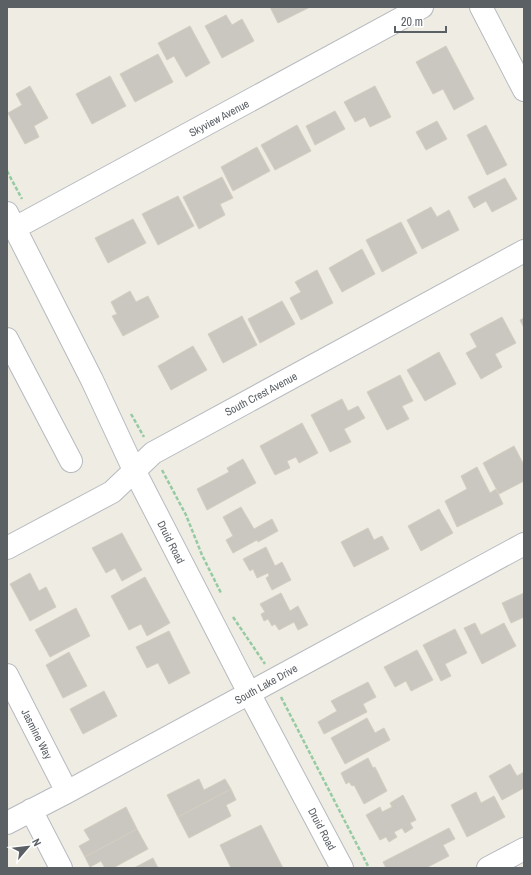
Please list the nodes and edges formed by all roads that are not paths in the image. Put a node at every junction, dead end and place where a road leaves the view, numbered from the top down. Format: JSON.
{"nodes":[{"id":1,"x":422,"y":7,"type":"edge"},
{"id":2,"x":481,"y":7,"type":"edge"},
{"id":3,"x":524,"y":90,"type":"edge"},
{"id":4,"x":15,"y":214,"type":"edge"},
{"id":5,"x":524,"y":252,"type":"edge"},
{"id":6,"x":7,"y":339,"type":"edge"},
{"id":7,"x":71,"y":461,"type":"dead end"},
{"id":8,"x":134,"y":470,"type":"junction"},
{"id":9,"x":524,"y":544,"type":"edge"},
{"id":10,"x":7,"y":548,"type":"edge"},
{"id":11,"x":7,"y":675,"type":"edge"},
{"id":12,"x":249,"y":693,"type":"junction"},
{"id":13,"x":67,"y":792,"type":"junction"},
{"id":14,"x":31,"y":810,"type":"junction"},
{"id":15,"x":7,"y":823,"type":"edge"},
{"id":16,"x":524,"y":849,"type":"edge"},
{"id":17,"x":61,"y":868,"type":"edge"},
{"id":18,"x":342,"y":868,"type":"edge"},
{"id":19,"x":488,"y":868,"type":"edge"}],
"edges":[{"from":1,"to":4,"type":"street","name":"Skyview Avenue"},
{"from":2,"to":3,"type":"street"},
{"from":4,"to":8,"type":"street","name":"Druid Road"},
{"from":5,"to":8,"type":"street","name":"South Crest Avenue"},
{"from":6,"to":7,"type":"street"},
{"from":8,"to":10,"type":"street","name":"South Crest Avenue"},
{"from":8,"to":12,"type":"street","name":"Druid Road"},
{"from":9,"to":12,"type":"street","name":"South Lake Drive"},
{"from":11,"to":13,"type":"street","name":"Jasmine Way"},
{"from":12,"to":13,"type":"street","name":"South Lake Drive"},
{"from":12,"to":18,"type":"street","name":"Druid Road"},
{"from":13,"to":14,"type":"street","name":"South Lake Drive"},
{"from":14,"to":15,"type":"street","name":"South Lake Drive"},
{"from":14,"to":17,"type":"street"},
{"from":16,"to":19,"type":"street"}]}
